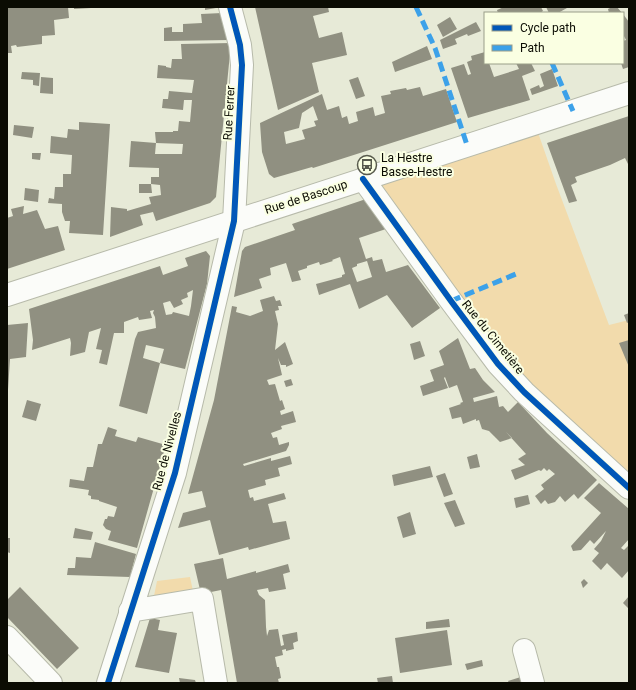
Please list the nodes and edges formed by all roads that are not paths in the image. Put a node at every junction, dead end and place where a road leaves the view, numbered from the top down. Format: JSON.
{"nodes":[{"id":1,"x":230,"y":7,"type":"edge"},
{"id":2,"x":629,"y":93,"type":"edge"},
{"id":3,"x":363,"y":179,"type":"junction"},
{"id":4,"x":234,"y":220,"type":"junction"},
{"id":5,"x":7,"y":295,"type":"edge"},
{"id":6,"x":629,"y":488,"type":"edge"},
{"id":7,"x":130,"y":611,"type":"junction"},
{"id":8,"x":7,"y":636,"type":"edge"},
{"id":9,"x":524,"y":650,"type":"dead end"},
{"id":10,"x":51,"y":683,"type":"edge"},
{"id":11,"x":108,"y":683,"type":"edge"},
{"id":12,"x":216,"y":683,"type":"edge"},
{"id":13,"x":533,"y":683,"type":"edge"}],
"edges":[{"from":1,"to":4,"type":"street","name":"Rue Ferrer"},
{"from":2,"to":3,"type":"street","name":"Rue de Bascoup"},
{"from":3,"to":4,"type":"street","name":"Rue de Bascoup"},
{"from":3,"to":6,"type":"street","name":"Rue du Cimetière"},
{"from":4,"to":5,"type":"street","name":"Rue de Bascoup"},
{"from":4,"to":7,"type":"street","name":"Rue de Nivelles"},
{"from":7,"to":11,"type":"street","name":"Rue de Nivelles"},
{"from":7,"to":12,"type":"street"},
{"from":8,"to":10,"type":"street"},
{"from":9,"to":13,"type":"street"}]}
